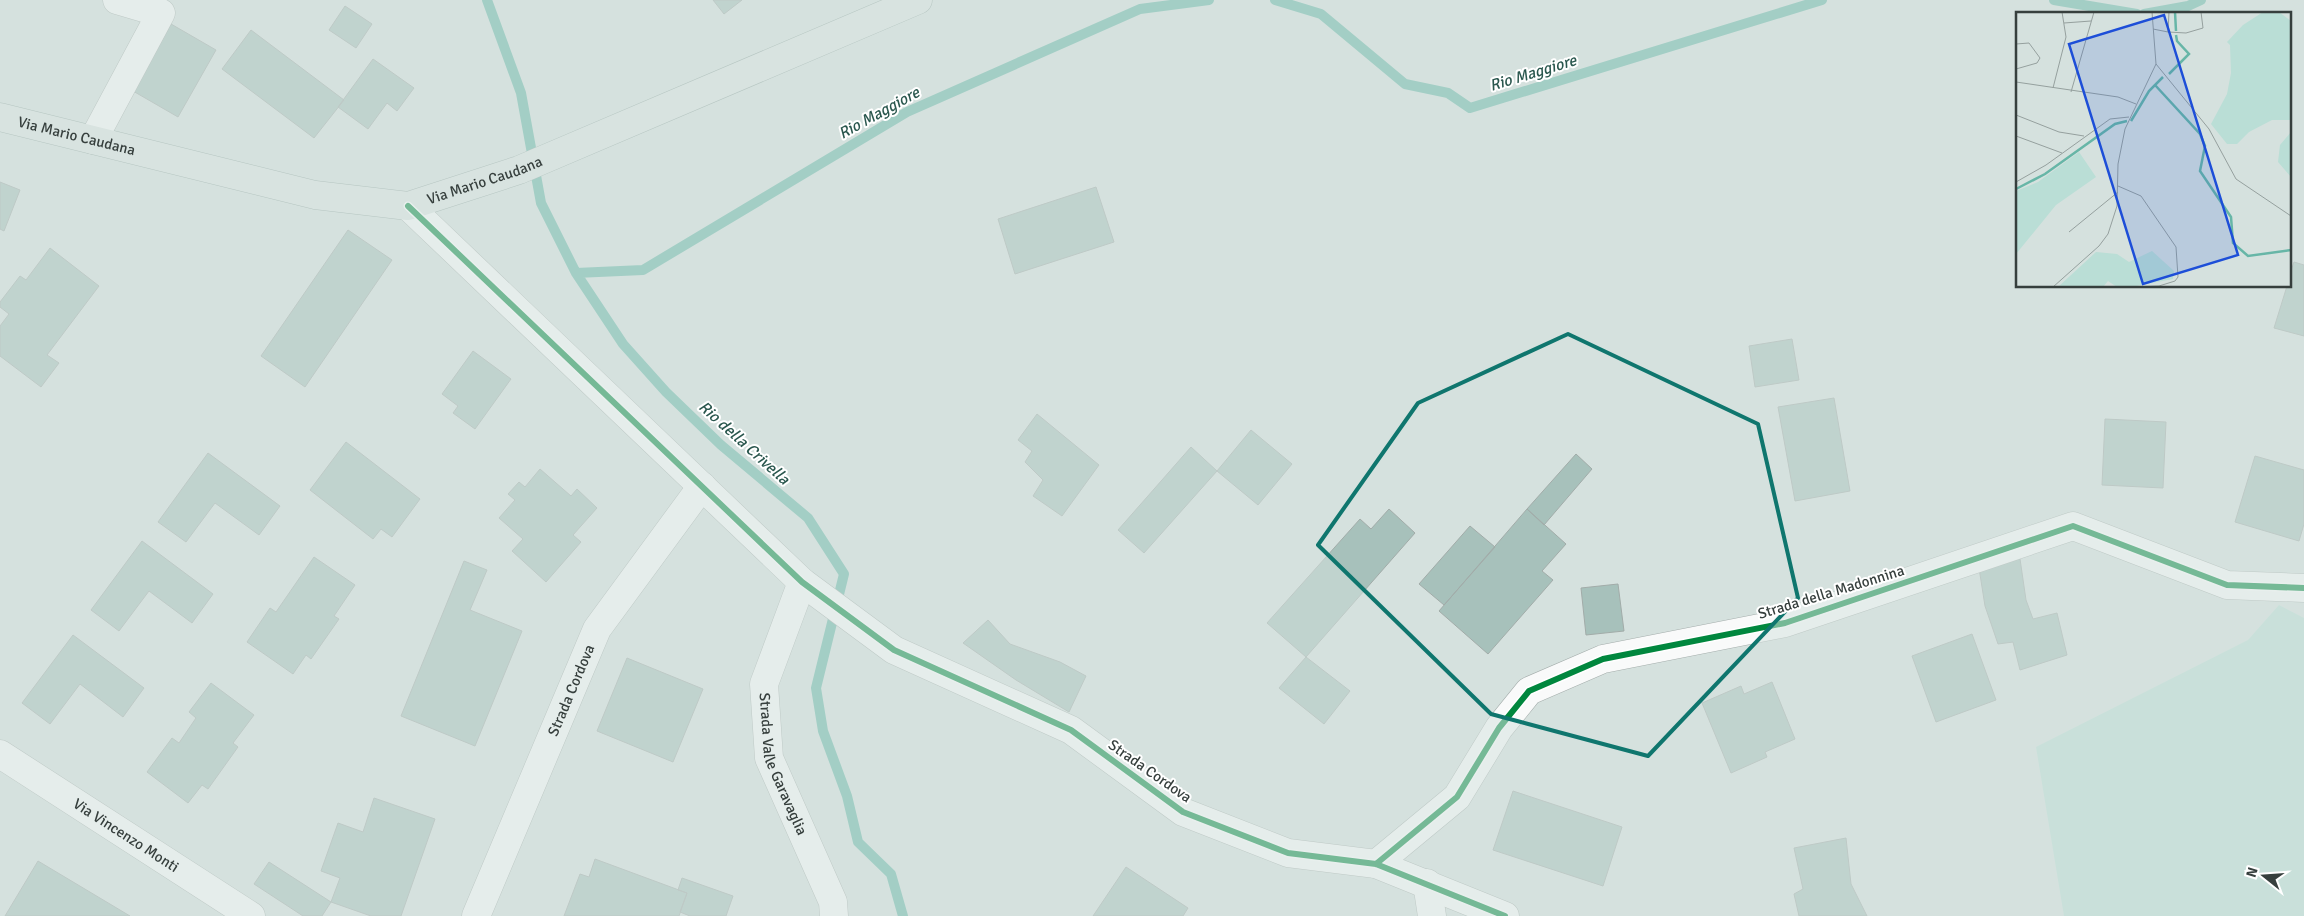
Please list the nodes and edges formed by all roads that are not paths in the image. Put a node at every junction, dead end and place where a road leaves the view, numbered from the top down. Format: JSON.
{"nodes":[{"id":1,"x":117,"y":0,"type":"edge"},
{"id":2,"x":918,"y":0,"type":"edge"},
{"id":3,"x":165,"y":7,"type":"edge"},
{"id":4,"x":0,"y":117,"type":"edge"},
{"id":5,"x":92,"y":140,"type":"junction"},
{"id":6,"x":408,"y":206,"type":"junction"},
{"id":7,"x":702,"y":486,"type":"junction"},
{"id":8,"x":809,"y":588,"type":"junction"},
{"id":9,"x":2304,"y":588,"type":"edge"},
{"id":10,"x":0,"y":754,"type":"edge"},
{"id":11,"x":1376,"y":864,"type":"junction"},
{"id":12,"x":1427,"y":883,"type":"junction"},
{"id":13,"x":252,"y":916,"type":"edge"},
{"id":14,"x":476,"y":916,"type":"edge"},
{"id":15,"x":834,"y":916,"type":"edge"},
{"id":16,"x":1432,"y":916,"type":"edge"},
{"id":17,"x":1505,"y":916,"type":"edge"}],
"edges":[{"from":1,"to":3,"type":"street"},
{"from":2,"to":6,"type":"main road","name":"Via Mario Caudana"},
{"from":3,"to":5,"type":"street"},
{"from":4,"to":5,"type":"main road","name":"Via Mario Caudana"},
{"from":5,"to":6,"type":"main road","name":"Via Mario Caudana"},
{"from":6,"to":7,"type":"street","name":"Strada Cordova"},
{"from":7,"to":8,"type":"street","name":"Strada Cordova"},
{"from":7,"to":14,"type":"street","name":"Strada Cordova"},
{"from":8,"to":11,"type":"street","name":"Strada Cordova"},
{"from":8,"to":15,"type":"street","name":"Strada Valle Garavaglia"},
{"from":9,"to":11,"type":"street","name":"Strada della Madonnina"},
{"from":10,"to":13,"type":"street","name":"Via Vincenzo Monti"},
{"from":11,"to":12,"type":"street","name":"Strada Cordova"},
{"from":12,"to":16,"type":"street"},
{"from":12,"to":17,"type":"street","name":"Strada Cordova"}]}
